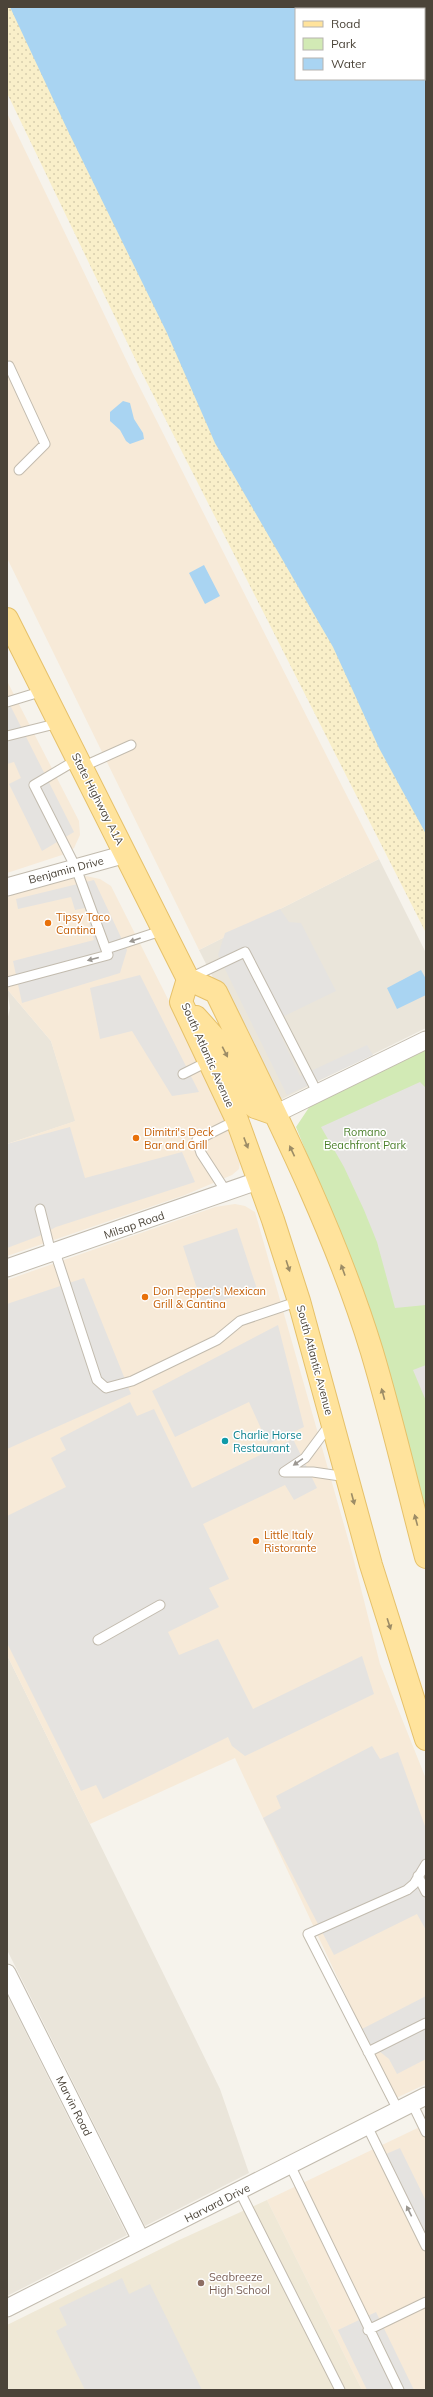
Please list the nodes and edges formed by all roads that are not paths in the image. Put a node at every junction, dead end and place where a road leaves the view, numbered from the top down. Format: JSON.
{"nodes":[{"id":1,"x":9,"y":366,"type":"dead end"},
{"id":2,"x":19,"y":470,"type":"dead end"},
{"id":3,"x":7,"y":619,"type":"edge"},
{"id":4,"x":44,"y":692,"type":"junction"},
{"id":5,"x":7,"y":702,"type":"edge"},
{"id":6,"x":59,"y":723,"type":"junction"},
{"id":7,"x":7,"y":736,"type":"edge"},
{"id":8,"x":131,"y":745,"type":"dead end"},
{"id":9,"x":80,"y":763,"type":"junction"},
{"id":10,"x":126,"y":854,"type":"junction"},
{"id":11,"x":76,"y":868,"type":"junction"},
{"id":12,"x":7,"y":887,"type":"edge"},
{"id":13,"x":164,"y":930,"type":"junction"},
{"id":14,"x":106,"y":949,"type":"junction"},
{"id":15,"x":188,"y":979,"type":"junction"},
{"id":16,"x":7,"y":982,"type":"edge"},
{"id":17,"x":181,"y":1002,"type":"junction"},
{"id":18,"x":426,"y":1040,"type":"edge"},
{"id":19,"x":210,"y":1060,"type":"junction"},
{"id":20,"x":183,"y":1074,"type":"dead end"},
{"id":21,"x":318,"y":1094,"type":"junction"},
{"id":22,"x":275,"y":1114,"type":"junction"},
{"id":23,"x":237,"y":1120,"type":"junction"},
{"id":24,"x":260,"y":1180,"type":"junction"},
{"id":25,"x":227,"y":1193,"type":"junction"},
{"id":26,"x":40,"y":1209,"type":"dead end"},
{"id":27,"x":53,"y":1253,"type":"junction"},
{"id":28,"x":7,"y":1268,"type":"edge"},
{"id":29,"x":299,"y":1301,"type":"junction"},
{"id":30,"x":332,"y":1422,"type":"junction"},
{"id":31,"x":347,"y":1477,"type":"junction"},
{"id":32,"x":426,"y":1557,"type":"edge"},
{"id":33,"x":160,"y":1605,"type":"dead end"},
{"id":34,"x":98,"y":1640,"type":"dead end"},
{"id":35,"x":426,"y":1738,"type":"edge"},
{"id":36,"x":426,"y":1864,"type":"edge"},
{"id":37,"x":418,"y":1876,"type":"junction"},
{"id":38,"x":426,"y":1892,"type":"edge"},
{"id":39,"x":7,"y":1972,"type":"edge"},
{"id":40,"x":426,"y":2023,"type":"edge"},
{"id":41,"x":368,"y":2052,"type":"junction"},
{"id":42,"x":412,"y":2103,"type":"edge"},
{"id":43,"x":367,"y":2126,"type":"junction"},
{"id":44,"x":426,"y":2132,"type":"edge"},
{"id":45,"x":290,"y":2165,"type":"junction"},
{"id":46,"x":240,"y":2192,"type":"junction"},
{"id":47,"x":141,"y":2240,"type":"junction"},
{"id":48,"x":426,"y":2246,"type":"edge"},
{"id":49,"x":426,"y":2302,"type":"edge"},
{"id":50,"x":7,"y":2308,"type":"edge"},
{"id":51,"x":368,"y":2330,"type":"junction"},
{"id":52,"x":340,"y":2390,"type":"edge"},
{"id":53,"x":399,"y":2390,"type":"edge"}],
"edges":[{"from":1,"to":2,"type":"lane"},
{"from":3,"to":4,"type":"main road","name":"State Highway A1A"},
{"from":4,"to":5,"type":"lane"},
{"from":4,"to":6,"type":"main road","name":"State Highway A1A"},
{"from":6,"to":7,"type":"lane"},
{"from":6,"to":9,"type":"main road","name":"State Highway A1A"},
{"from":8,"to":9,"type":"lane"},
{"from":9,"to":10,"type":"main road","name":"State Highway A1A"},
{"from":9,"to":11,"type":"lane"},
{"from":10,"to":11,"type":"street","name":"Benjamin Drive"},
{"from":10,"to":13,"type":"main road","name":"State Highway A1A"},
{"from":11,"to":12,"type":"street","name":"Benjamin Drive"},
{"from":11,"to":14,"type":"lane"},
{"from":13,"to":14,"type":"lane","one_way":true},
{"from":13,"to":15,"type":"main road","name":"State Highway A1A"},
{"from":14,"to":16,"type":"lane","one_way":true},
{"from":15,"to":17,"type":"main road","name":"South Atlantic Avenue"},
{"from":15,"to":21,"type":"lane"},
{"from":15,"to":22,"type":"main road"},
{"from":17,"to":19,"type":"main road","name":"South Atlantic Avenue"},
{"from":17,"to":22,"type":"main road","one_way":true},
{"from":18,"to":21,"type":"street"},
{"from":19,"to":20,"type":"lane"},
{"from":19,"to":23,"type":"main road","name":"South Atlantic Avenue"},
{"from":21,"to":22,"type":"street"},
{"from":32,"to":22,"type":"main road","one_way":true},
{"from":23,"to":24,"type":"main road","name":"South Atlantic Avenue","one_way":true},
{"from":23,"to":25,"type":"lane"},
{"from":24,"to":25,"type":"street","name":"Milsap Road"},
{"from":24,"to":29,"type":"main road","name":"South Atlantic Avenue","one_way":true},
{"from":25,"to":27,"type":"street","name":"Milsap Road"},
{"from":26,"to":27,"type":"lane"},
{"from":27,"to":28,"type":"street","name":"Milsap Road"},
{"from":27,"to":29,"type":"lane"},
{"from":29,"to":30,"type":"main road","name":"South Atlantic Avenue"},
{"from":30,"to":31,"type":"main road","name":"South Atlantic Avenue"},
{"from":30,"to":31,"type":"lane","one_way":true},
{"from":31,"to":35,"type":"main road","name":"South Atlantic Avenue","one_way":true},
{"from":33,"to":34,"type":"lane"},
{"from":36,"to":37,"type":"lane"},
{"from":37,"to":38,"type":"lane"},
{"from":37,"to":41,"type":"lane"},
{"from":39,"to":47,"type":"street","name":"Marvin Road"},
{"from":40,"to":41,"type":"lane"},
{"from":41,"to":42,"type":"lane"},
{"from":42,"to":43,"type":"street","name":"Harvard Drive"},
{"from":42,"to":44,"type":"lane"},
{"from":43,"to":45,"type":"street","name":"Harvard Drive"},
{"from":48,"to":43,"type":"lane","one_way":true},
{"from":45,"to":46,"type":"street","name":"Harvard Drive"},
{"from":45,"to":51,"type":"lane"},
{"from":46,"to":47,"type":"street","name":"Harvard Drive"},
{"from":46,"to":52,"type":"lane"},
{"from":47,"to":50,"type":"street","name":"Harvard Drive"},
{"from":49,"to":51,"type":"lane"},
{"from":51,"to":53,"type":"lane"}]}
